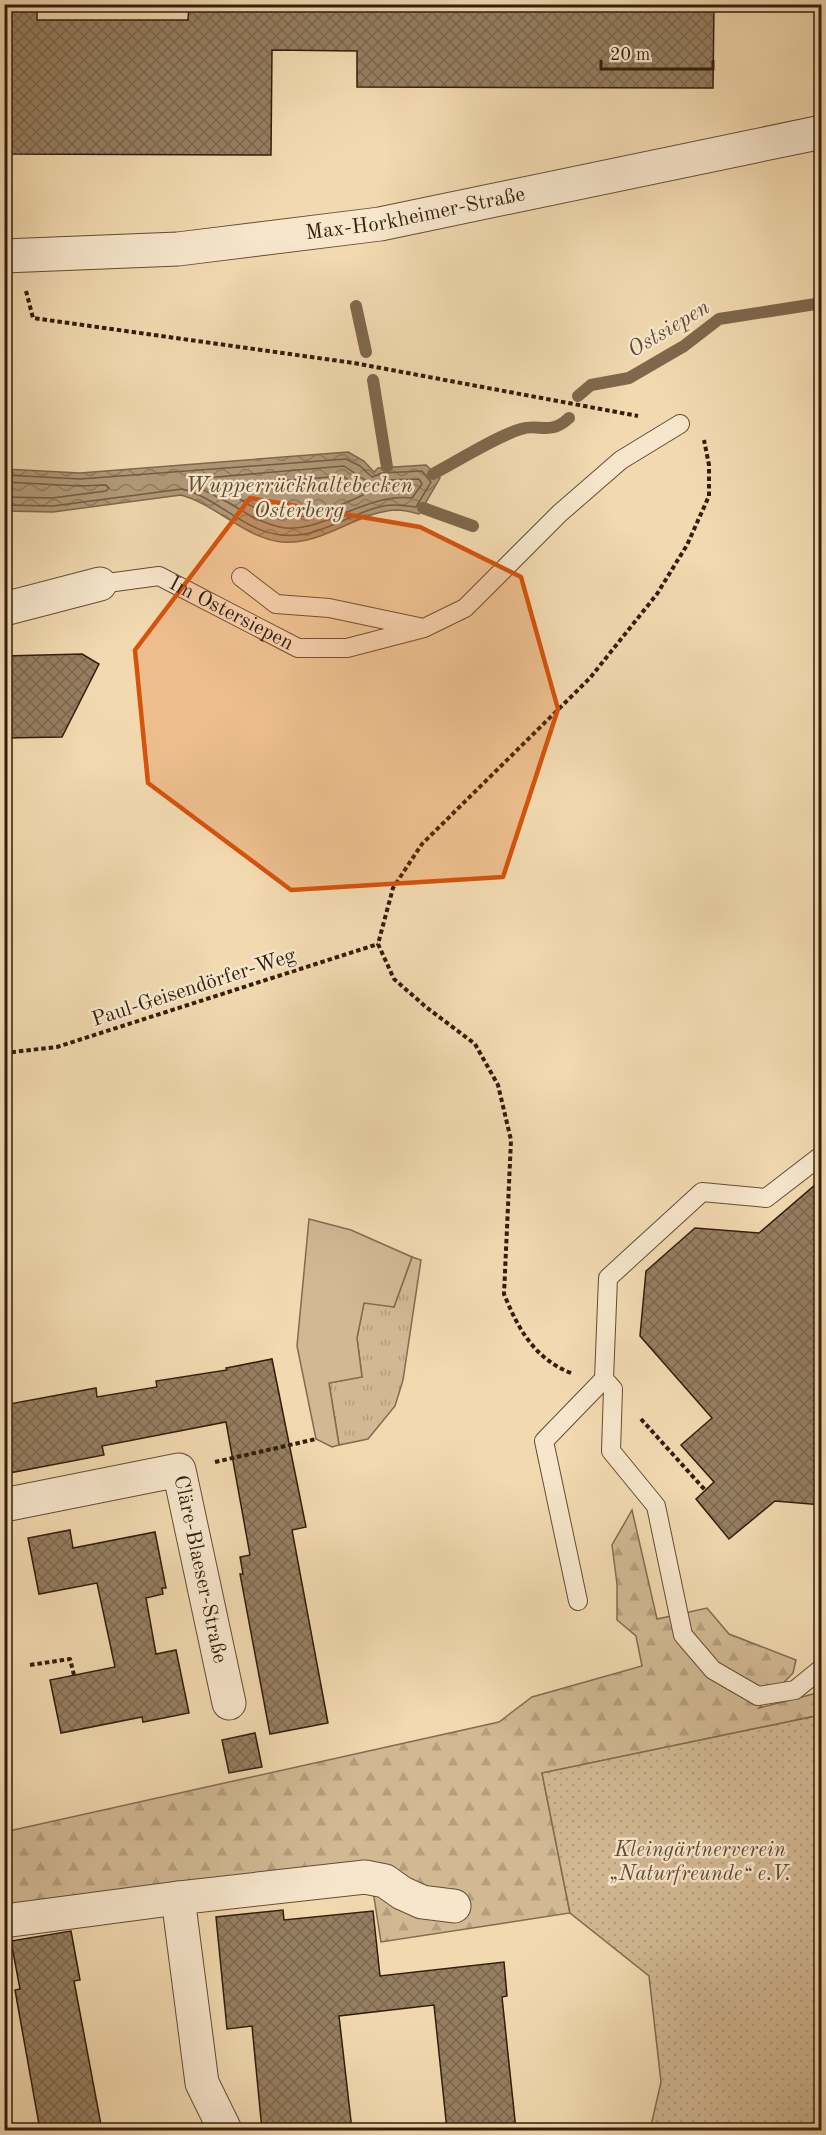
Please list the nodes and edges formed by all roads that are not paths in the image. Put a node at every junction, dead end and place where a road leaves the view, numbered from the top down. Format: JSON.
{"nodes":[{"id":1,"x":822,"y":132,"type":"edge"},
{"id":2,"x":11,"y":256,"type":"edge"},
{"id":3,"x":680,"y":424,"type":"dead end"},
{"id":4,"x":241,"y":577,"type":"dead end"},
{"id":5,"x":100,"y":584,"type":"joint"},
{"id":6,"x":4,"y":609,"type":"edge"},
{"id":7,"x":424,"y":628,"type":"junction"},
{"id":8,"x":822,"y":1155,"type":"edge"},
{"id":9,"x":604,"y":1379,"type":"junction"},
{"id":10,"x":4,"y":1505,"type":"edge"},
{"id":11,"x":578,"y":1601,"type":"dead end"},
{"id":12,"x":822,"y":1668,"type":"edge"},
{"id":13,"x":229,"y":1703,"type":"dead end"},
{"id":14,"x":178,"y":1898,"type":"junction"},
{"id":15,"x":454,"y":1906,"type":"dead end"},
{"id":16,"x":4,"y":1921,"type":"edge"},
{"id":17,"x":225,"y":2130,"type":"edge"}],
"edges":[{"from":1,"to":2,"type":"street","name":"Max-Horkheimer-Straße"},
{"from":3,"to":7,"type":"lane","name":"Im Ostersiepen"},
{"from":4,"to":7,"type":"lane","name":"Im Ostersiepen"},
{"from":5,"to":6,"type":"street","name":"Im Ostersiepen"},
{"from":5,"to":7,"type":"lane","name":"Im Ostersiepen"},
{"from":8,"to":9,"type":"lane"},
{"from":9,"to":11,"type":"lane"},
{"from":9,"to":12,"type":"lane"},
{"from":10,"to":13,"type":"street","name":"Cläre-Blaeser-Straße"},
{"from":14,"to":15,"type":"street"},
{"from":14,"to":16,"type":"street"},
{"from":14,"to":17,"type":"street"}]}
